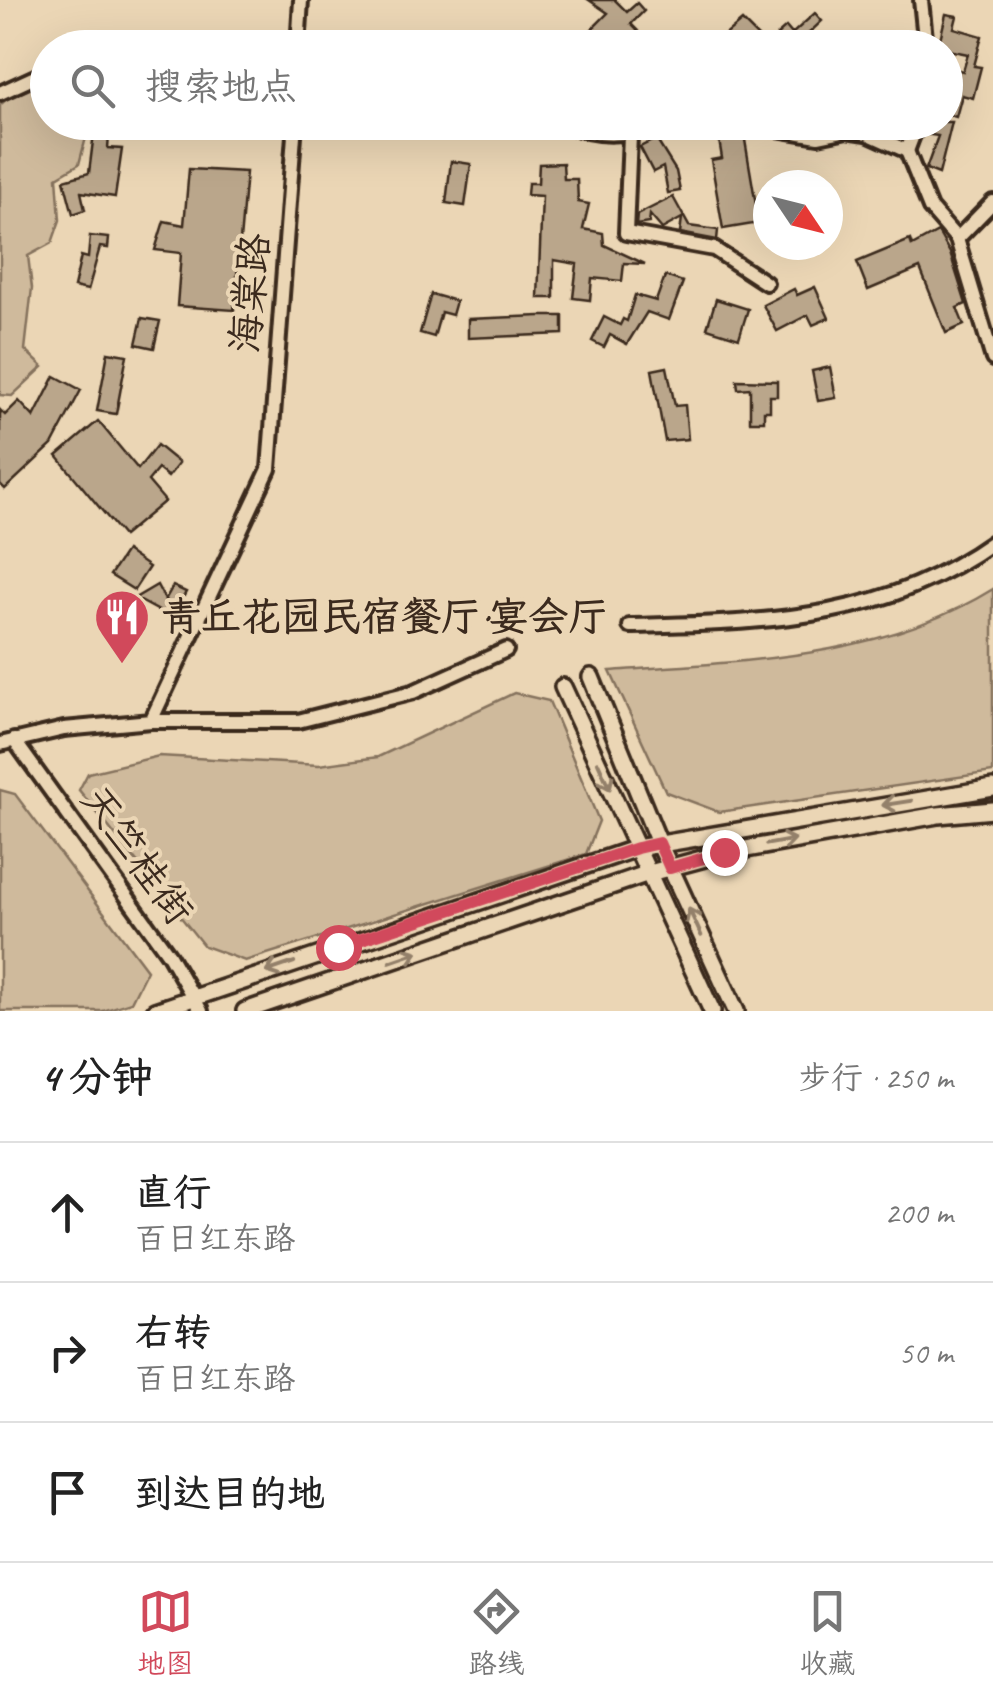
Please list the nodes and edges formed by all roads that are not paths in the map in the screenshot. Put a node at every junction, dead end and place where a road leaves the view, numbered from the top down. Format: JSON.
{"nodes":[{"id":1,"x":301,"y":0,"type":"edge"},
{"id":2,"x":921,"y":0,"type":"edge"},
{"id":3,"x":299,"y":30,"type":"edge"},
{"id":4,"x":924,"y":30,"type":"edge"},
{"id":5,"x":30,"y":79,"type":"edge"},
{"id":6,"x":0,"y":93,"type":"edge"},
{"id":7,"x":295,"y":140,"type":"edge"},
{"id":8,"x":630,"y":140,"type":"edge"},
{"id":9,"x":885,"y":140,"type":"edge"},
{"id":10,"x":911,"y":140,"type":"edge"},
{"id":11,"x":907,"y":150,"type":"junction"},
{"id":12,"x":993,"y":202,"type":"edge"},
{"id":13,"x":957,"y":239,"type":"junction"},
{"id":14,"x":766,"y":282,"type":"dead end"},
{"id":15,"x":993,"y":359,"type":"edge"},
{"id":16,"x":993,"y":542,"type":"edge"},
{"id":17,"x":630,"y":626,"type":"dead end"},
{"id":18,"x":506,"y":650,"type":"dead end"},
{"id":19,"x":591,"y":677,"type":"dead end"},
{"id":20,"x":564,"y":687,"type":"dead end"},
{"id":21,"x":151,"y":721,"type":"junction"},
{"id":22,"x":7,"y":742,"type":"edge"},
{"id":23,"x":993,"y":788,"type":"edge"},
{"id":24,"x":993,"y":810,"type":"edge"},
{"id":25,"x":659,"y":843,"type":"junction"},
{"id":26,"x":637,"y":848,"type":"junction"},
{"id":27,"x":670,"y":868,"type":"junction"},
{"id":28,"x":646,"y":874,"type":"junction"},
{"id":29,"x":197,"y":1004,"type":"edge"},
{"id":30,"x":155,"y":1011,"type":"edge"},
{"id":31,"x":246,"y":1011,"type":"edge"},
{"id":32,"x":712,"y":1011,"type":"edge"},
{"id":33,"x":736,"y":1011,"type":"edge"}],
"edges":[{"from":1,"to":3,"type":"street"},
{"from":2,"to":4,"type":"street"},
{"from":5,"to":6,"type":"street"},
{"from":7,"to":21,"type":"street","name":"海棠路"},
{"from":8,"to":14,"type":"street"},
{"from":9,"to":11,"type":"street"},
{"from":10,"to":11,"type":"street"},
{"from":11,"to":13,"type":"street"},
{"from":12,"to":13,"type":"street"},
{"from":13,"to":15,"type":"street"},
{"from":16,"to":17,"type":"street"},
{"from":18,"to":21,"type":"street"},
{"from":19,"to":25,"type":"street"},
{"from":20,"to":26,"type":"street","one_way":true},
{"from":21,"to":22,"type":"street"},
{"from":22,"to":29,"type":"street","name":"天竺桂街"},
{"from":23,"to":25,"type":"street","one_way":true},
{"from":27,"to":24,"type":"street","one_way":true},
{"from":25,"to":26,"type":"street"},
{"from":25,"to":27,"type":"street"},
{"from":26,"to":28,"type":"street"},
{"from":26,"to":29,"type":"street","one_way":true},
{"from":27,"to":28,"type":"street"},
{"from":33,"to":27,"type":"street","one_way":true},
{"from":31,"to":28,"type":"street","one_way":true},
{"from":28,"to":32,"type":"street"},
{"from":29,"to":30,"type":"street"}]}
